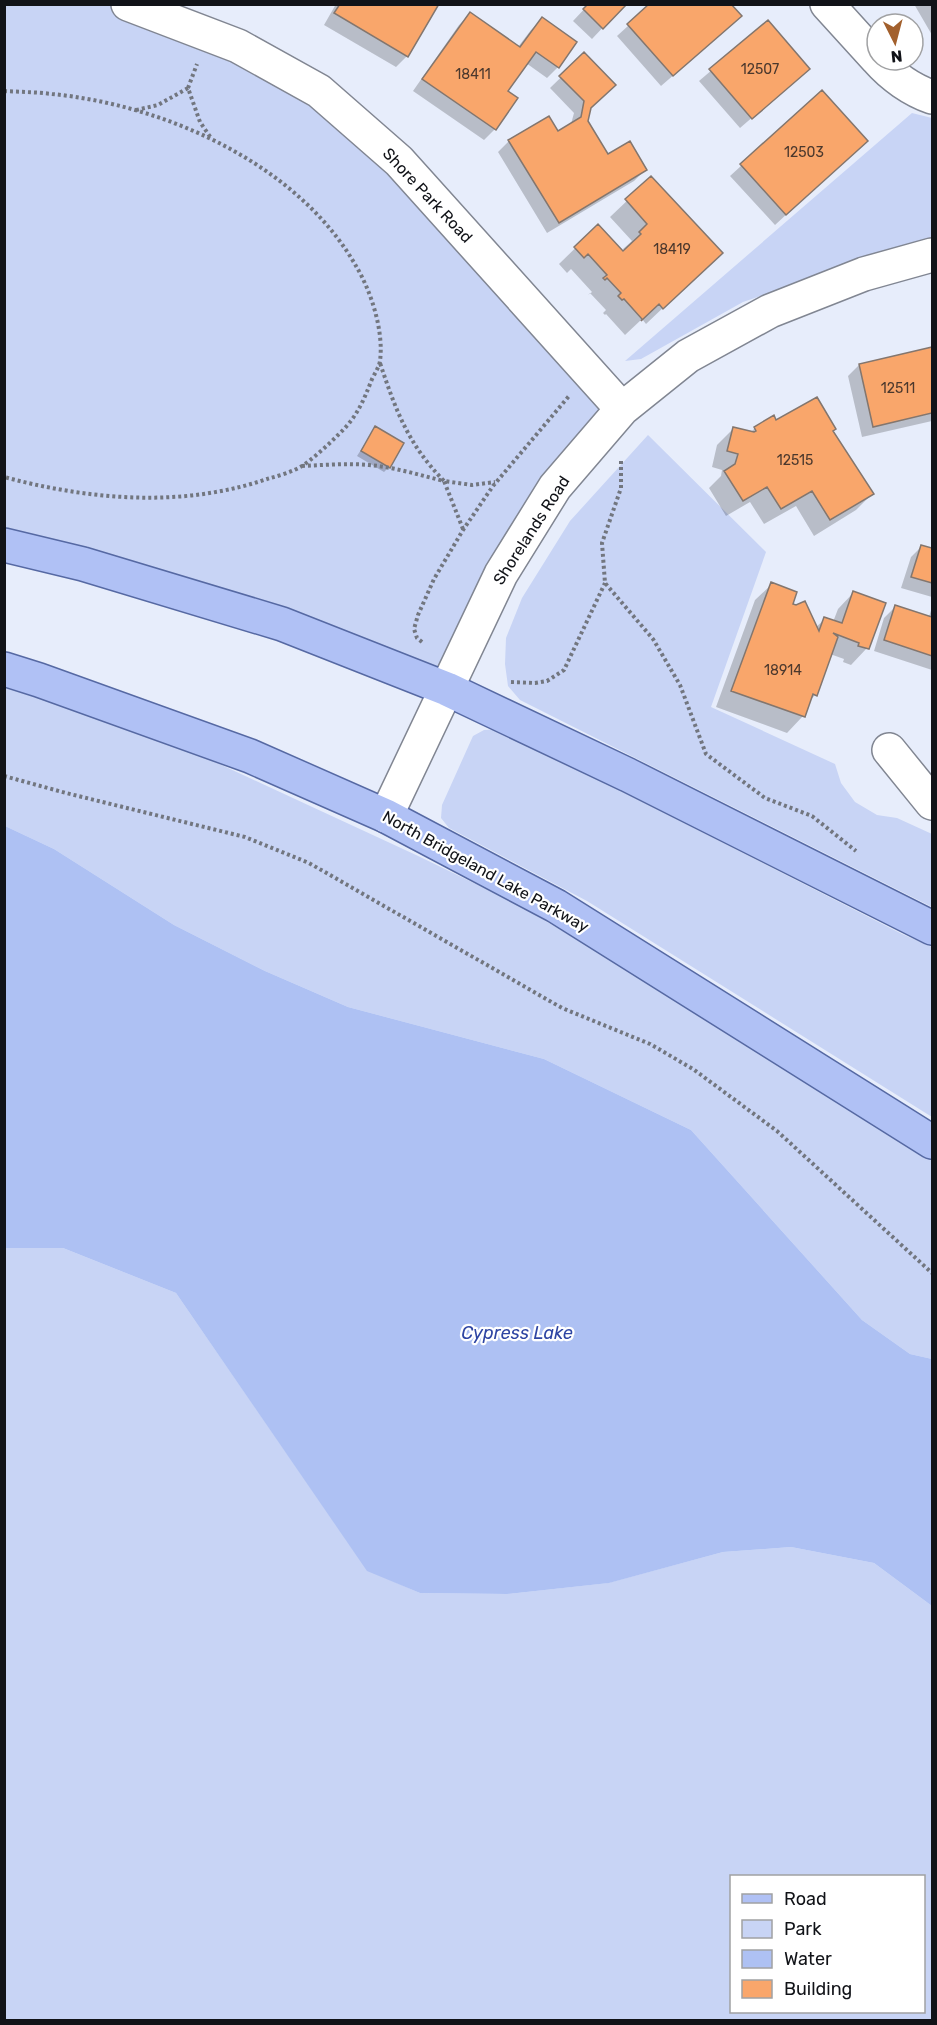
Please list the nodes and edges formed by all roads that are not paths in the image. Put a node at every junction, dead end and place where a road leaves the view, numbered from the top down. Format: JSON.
{"nodes":[{"id":1,"x":128,"y":4,"type":"edge"},
{"id":2,"x":827,"y":4,"type":"edge"},
{"id":3,"x":865,"y":47,"type":"edge"},
{"id":4,"x":890,"y":72,"type":"edge"},
{"id":5,"x":933,"y":97,"type":"edge"},
{"id":6,"x":933,"y":255,"type":"edge"},
{"id":7,"x":622,"y":410,"type":"junction"},
{"id":8,"x":4,"y":545,"type":"edge"},
{"id":9,"x":4,"y":669,"type":"edge"},
{"id":10,"x":453,"y":676,"type":"junction"},
{"id":11,"x":889,"y":750,"type":"dead end"},
{"id":12,"x":933,"y":803,"type":"edge"},
{"id":13,"x":386,"y":816,"type":"junction"},
{"id":14,"x":933,"y":928,"type":"edge"},
{"id":15,"x":933,"y":1142,"type":"edge"}],
"edges":[{"from":1,"to":7,"type":"street","name":"Shore Park Road"},
{"from":2,"to":3,"type":"street"},
{"from":4,"to":5,"type":"street"},
{"from":6,"to":7,"type":"street","name":"Shorelands Road"},
{"from":7,"to":10,"type":"street","name":"Shorelands Road"},
{"from":8,"to":10,"type":"main road"},
{"from":9,"to":13,"type":"main road","name":"North Bridgeland Lake Parkway"},
{"from":10,"to":13,"type":"street","name":"Shorelands Road"},
{"from":10,"to":14,"type":"main road"},
{"from":11,"to":12,"type":"street"},
{"from":13,"to":15,"type":"main road","name":"North Bridgeland Lake Parkway"}]}
